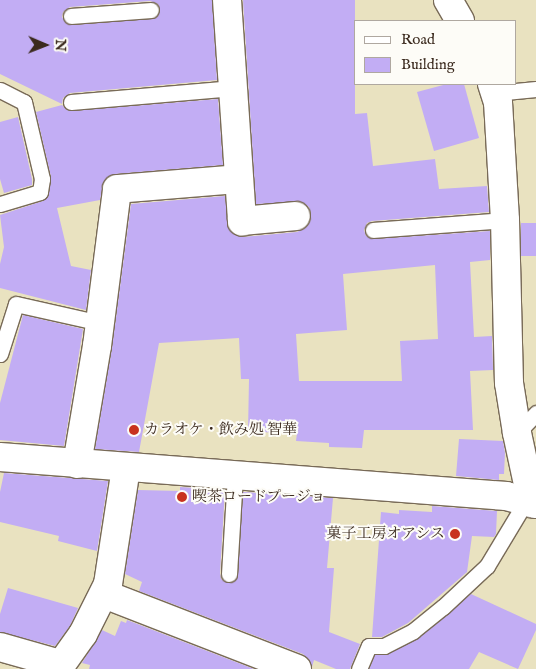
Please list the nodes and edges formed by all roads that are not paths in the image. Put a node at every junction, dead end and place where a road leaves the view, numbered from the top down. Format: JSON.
{"nodes":[{"id":1,"x":227,"y":0,"type":"edge"},
{"id":2,"x":448,"y":0,"type":"edge"},
{"id":3,"x":111,"y":7,"type":"edge"},
{"id":4,"x":151,"y":10,"type":"dead end"},
{"id":5,"x":71,"y":16,"type":"dead end"},
{"id":6,"x":459,"y":20,"type":"edge"},
{"id":7,"x":233,"y":88,"type":"junction"},
{"id":8,"x":494,"y":88,"type":"edge"},
{"id":9,"x":536,"y":89,"type":"edge"},
{"id":10,"x":0,"y":90,"type":"edge"},
{"id":11,"x":71,"y":102,"type":"dead end"},
{"id":12,"x":239,"y":179,"type":"junction"},
{"id":13,"x":0,"y":204,"type":"edge"},
{"id":14,"x":296,"y":216,"type":"dead end"},
{"id":15,"x":505,"y":220,"type":"junction"},
{"id":16,"x":373,"y":230,"type":"dead end"},
{"id":17,"x":100,"y":323,"type":"junction"},
{"id":18,"x":0,"y":354,"type":"edge"},
{"id":19,"x":536,"y":413,"type":"edge"},
{"id":20,"x":517,"y":433,"type":"junction"},
{"id":21,"x":0,"y":457,"type":"edge"},
{"id":22,"x":77,"y":464,"type":"junction"},
{"id":23,"x":126,"y":468,"type":"junction"},
{"id":24,"x":235,"y":476,"type":"junction"},
{"id":25,"x":531,"y":503,"type":"edge"},
{"id":26,"x":229,"y":574,"type":"dead end"},
{"id":27,"x":104,"y":594,"type":"junction"},
{"id":28,"x":0,"y":648,"type":"edge"},
{"id":29,"x":59,"y":667,"type":"edge"},
{"id":30,"x":296,"y":669,"type":"edge"},
{"id":31,"x":359,"y":669,"type":"edge"}],
"edges":[{"from":1,"to":7,"type":"street"},
{"from":2,"to":6,"type":"street"},
{"from":3,"to":4,"type":"lane"},
{"from":3,"to":5,"type":"lane"},
{"from":7,"to":11,"type":"lane"},
{"from":7,"to":12,"type":"street"},
{"from":8,"to":9,"type":"lane"},
{"from":8,"to":15,"type":"street"},
{"from":10,"to":13,"type":"lane"},
{"from":12,"to":14,"type":"street"},
{"from":12,"to":17,"type":"street"},
{"from":15,"to":16,"type":"lane"},
{"from":15,"to":20,"type":"street"},
{"from":17,"to":18,"type":"lane"},
{"from":17,"to":22,"type":"street"},
{"from":19,"to":20,"type":"lane"},
{"from":20,"to":25,"type":"street"},
{"from":21,"to":22,"type":"street"},
{"from":22,"to":23,"type":"street"},
{"from":23,"to":24,"type":"street"},
{"from":23,"to":27,"type":"street"},
{"from":24,"to":25,"type":"street"},
{"from":24,"to":26,"type":"lane"},
{"from":25,"to":31,"type":"lane"},
{"from":27,"to":29,"type":"street"},
{"from":27,"to":30,"type":"street"},
{"from":28,"to":29,"type":"street"}]}
